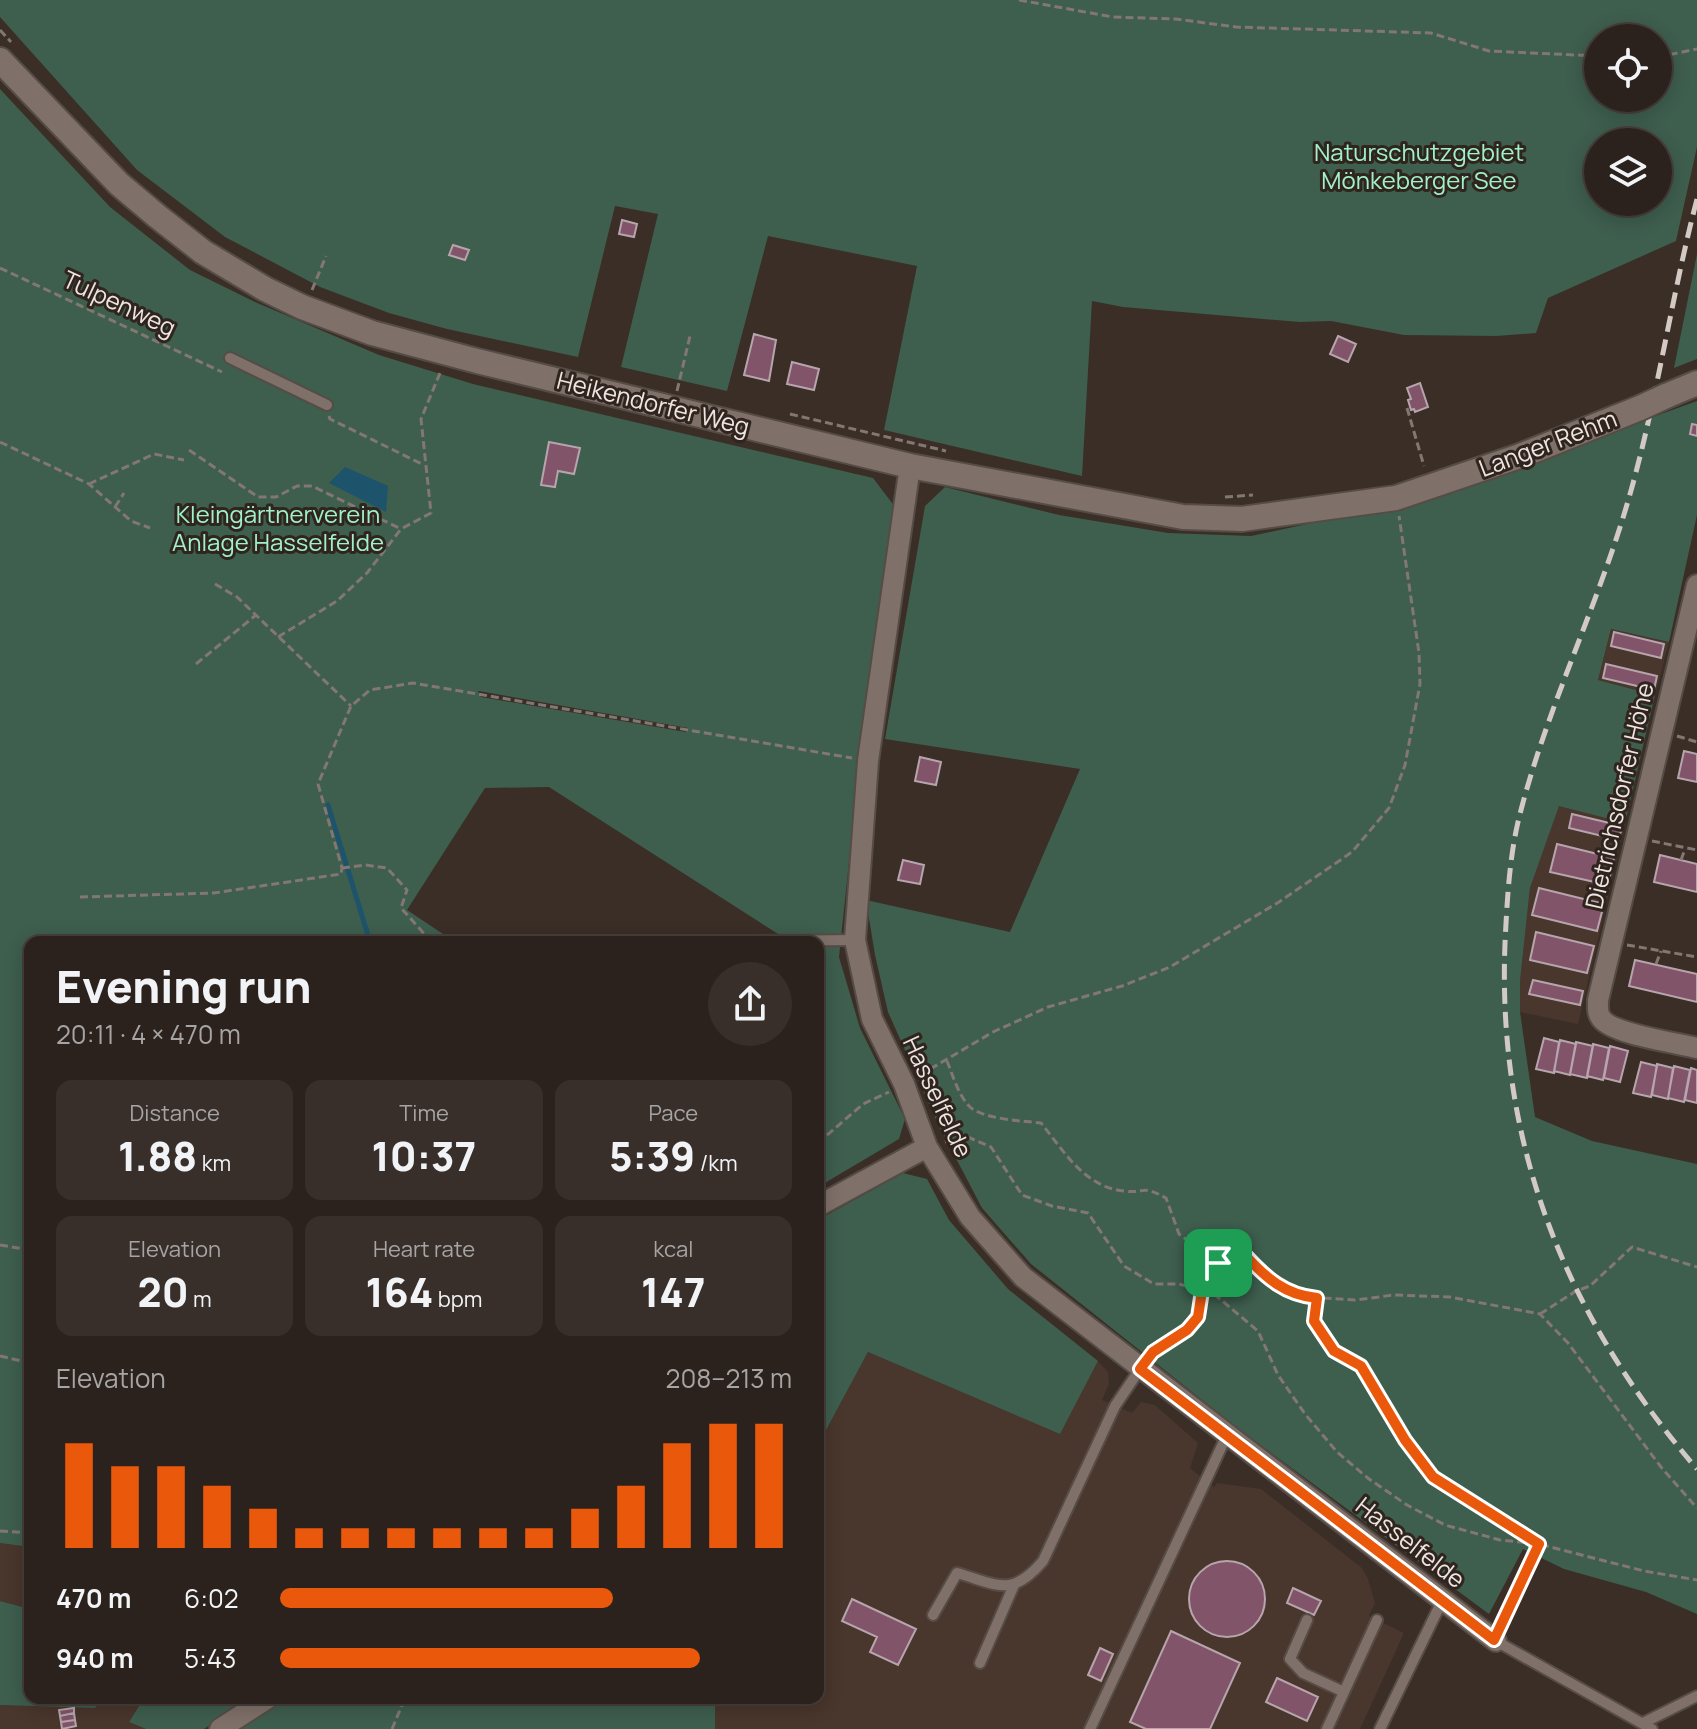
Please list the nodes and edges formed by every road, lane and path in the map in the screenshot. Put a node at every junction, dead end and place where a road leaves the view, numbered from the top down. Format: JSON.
{"nodes":[{"id":1,"x":1019,"y":0,"type":"edge"},
{"id":2,"x":0,"y":30,"type":"edge"},
{"id":3,"x":1697,"y":49,"type":"edge"},
{"id":4,"x":5,"y":51,"type":"edge"},
{"id":5,"x":1672,"y":54,"type":"edge"},
{"id":6,"x":1584,"y":55,"type":"edge"},
{"id":7,"x":326,"y":256,"type":"dead end"},
{"id":8,"x":0,"y":268,"type":"edge"},
{"id":9,"x":302,"y":307,"type":"junction"},
{"id":10,"x":690,"y":336,"type":"dead end"},
{"id":11,"x":230,"y":358,"type":"dead end"},
{"id":12,"x":442,"y":369,"type":"dead end"},
{"id":13,"x":222,"y":372,"type":"dead end"},
{"id":14,"x":1697,"y":383,"type":"edge"},
{"id":15,"x":678,"y":388,"type":"dead end"},
{"id":16,"x":327,"y":405,"type":"joint"},
{"id":17,"x":1407,"y":408,"type":"dead end"},
{"id":18,"x":777,"y":411,"type":"dead end"},
{"id":19,"x":0,"y":442,"type":"edge"},
{"id":20,"x":189,"y":450,"type":"dead end"},
{"id":21,"x":951,"y":452,"type":"dead end"},
{"id":22,"x":184,"y":460,"type":"dead end"},
{"id":23,"x":424,"y":465,"type":"junction"},
{"id":24,"x":910,"y":466,"type":"junction"},
{"id":25,"x":89,"y":484,"type":"junction"},
{"id":26,"x":1430,"y":488,"type":"junction"},
{"id":27,"x":124,"y":493,"type":"dead end"},
{"id":28,"x":1252,"y":496,"type":"dead end"},
{"id":29,"x":1222,"y":497,"type":"dead end"},
{"id":30,"x":1396,"y":498,"type":"junction"},
{"id":31,"x":115,"y":507,"type":"junction"},
{"id":32,"x":150,"y":528,"type":"dead end"},
{"id":33,"x":401,"y":529,"type":"junction"},
{"id":34,"x":215,"y":584,"type":"dead end"},
{"id":35,"x":1697,"y":585,"type":"edge"},
{"id":36,"x":256,"y":615,"type":"junction"},
{"id":37,"x":278,"y":637,"type":"junction"},
{"id":38,"x":196,"y":664,"type":"dead end"},
{"id":39,"x":351,"y":706,"type":"junction"},
{"id":40,"x":868,"y":761,"type":"junction"},
{"id":41,"x":1637,"y":837,"type":"junction"},
{"id":42,"x":1685,"y":849,"type":"junction"},
{"id":43,"x":1697,"y":850,"type":"edge"},
{"id":44,"x":1681,"y":860,"type":"dead end"},
{"id":45,"x":345,"y":867,"type":"junction"},
{"id":46,"x":80,"y":897,"type":"dead end"},
{"id":47,"x":426,"y":936,"type":"edge"},
{"id":48,"x":824,"y":940,"type":"edge"},
{"id":49,"x":855,"y":940,"type":"junction"},
{"id":50,"x":1612,"y":942,"type":"junction"},
{"id":51,"x":1661,"y":951,"type":"junction"},
{"id":52,"x":1697,"y":957,"type":"edge"},
{"id":53,"x":1656,"y":964,"type":"dead end"},
{"id":54,"x":1697,"y":1048,"type":"edge"},
{"id":55,"x":946,"y":1059,"type":"junction"},
{"id":56,"x":904,"y":1084,"type":"junction"},
{"id":57,"x":824,"y":1138,"type":"edge"},
{"id":58,"x":927,"y":1147,"type":"junction"},
{"id":59,"x":824,"y":1203,"type":"edge"},
{"id":60,"x":0,"y":1245,"type":"edge"},
{"id":61,"x":24,"y":1249,"type":"edge"},
{"id":62,"x":1218,"y":1263,"type":"junction"},
{"id":63,"x":1697,"y":1267,"type":"edge"},
{"id":64,"x":1317,"y":1298,"type":"junction"},
{"id":65,"x":1540,"y":1314,"type":"junction"},
{"id":66,"x":0,"y":1356,"type":"edge"},
{"id":67,"x":24,"y":1362,"type":"edge"},
{"id":68,"x":1140,"y":1369,"type":"junction"},
{"id":69,"x":1227,"y":1435,"type":"junction"},
{"id":70,"x":1697,"y":1508,"type":"edge"},
{"id":71,"x":0,"y":1531,"type":"edge"},
{"id":72,"x":24,"y":1533,"type":"edge"},
{"id":73,"x":1539,"y":1544,"type":"junction"},
{"id":74,"x":1697,"y":1580,"type":"edge"},
{"id":75,"x":1014,"y":1585,"type":"junction"},
{"id":76,"x":1442,"y":1601,"type":"junction"},
{"id":77,"x":933,"y":1615,"type":"dead end"},
{"id":78,"x":1307,"y":1620,"type":"dead end"},
{"id":79,"x":1377,"y":1620,"type":"dead end"},
{"id":80,"x":1495,"y":1640,"type":"junction"},
{"id":81,"x":980,"y":1663,"type":"dead end"},
{"id":82,"x":1344,"y":1692,"type":"junction"},
{"id":83,"x":1697,"y":1696,"type":"edge"},
{"id":84,"x":259,"y":1704,"type":"edge"},
{"id":85,"x":402,"y":1704,"type":"edge"},
{"id":86,"x":1647,"y":1726,"type":"edge"},
{"id":87,"x":1095,"y":1727,"type":"edge"},
{"id":88,"x":220,"y":1729,"type":"edge"},
{"id":89,"x":392,"y":1729,"type":"edge"},
{"id":90,"x":1327,"y":1729,"type":"edge"},
{"id":91,"x":1380,"y":1729,"type":"edge"}],
"edges":[{"from":1,"to":6,"type":"path"},
{"from":2,"to":4,"type":"path"},
{"from":3,"to":5,"type":"path"},
{"from":4,"to":9,"type":"street","name":"Heikendorfer Weg"},
{"from":7,"to":9,"type":"path"},
{"from":8,"to":13,"type":"path","name":"Tulpenweg"},
{"from":9,"to":24,"type":"street","name":"Heikendorfer Weg"},
{"from":10,"to":15,"type":"path"},
{"from":11,"to":16,"type":"lane"},
{"from":12,"to":23,"type":"path"},
{"from":14,"to":26,"type":"street","name":"Langer Rehm","bridge":true},
{"from":16,"to":23,"type":"path"},
{"from":17,"to":26,"type":"path"},
{"from":18,"to":21,"type":"path"},
{"from":19,"to":25,"type":"path"},
{"from":20,"to":33,"type":"path"},
{"from":22,"to":25,"type":"path"},
{"from":23,"to":33,"type":"path"},
{"from":24,"to":30,"type":"street","name":"Heikendorfer Weg"},
{"from":24,"to":40,"type":"street","name":"Hasselfelde"},
{"from":25,"to":31,"type":"path"},
{"from":26,"to":30,"type":"street","name":"Langer Rehm"},
{"from":27,"to":31,"type":"path"},
{"from":28,"to":29,"type":"path"},
{"from":30,"to":55,"type":"path"},
{"from":31,"to":32,"type":"path"},
{"from":33,"to":37,"type":"path"},
{"from":34,"to":36,"type":"path"},
{"from":35,"to":41,"type":"street","name":"Dietrichsdorfer Höhe"},
{"from":36,"to":37,"type":"path"},
{"from":36,"to":38,"type":"path"},
{"from":37,"to":39,"type":"path"},
{"from":39,"to":40,"type":"path"},
{"from":39,"to":45,"type":"path"},
{"from":40,"to":49,"type":"street","name":"Hasselfelde"},
{"from":41,"to":42,"type":"path"},
{"from":41,"to":50,"type":"street","name":"Dietrichsdorfer Höhe"},
{"from":42,"to":43,"type":"path"},
{"from":42,"to":44,"type":"path"},
{"from":45,"to":46,"type":"path"},
{"from":45,"to":47,"type":"path"},
{"from":48,"to":49,"type":"lane"},
{"from":49,"to":56,"type":"street","name":"Hasselfelde"},
{"from":50,"to":51,"type":"path"},
{"from":50,"to":54,"type":"street","name":"Dietrichsdorfer Höhe"},
{"from":51,"to":52,"type":"path"},
{"from":51,"to":53,"type":"path"},
{"from":55,"to":56,"type":"path"},
{"from":55,"to":62,"type":"path"},
{"from":56,"to":57,"type":"path"},
{"from":56,"to":58,"type":"street","name":"Hasselfelde"},
{"from":58,"to":59,"type":"street"},
{"from":58,"to":68,"type":"street","name":"Hasselfelde"},
{"from":58,"to":73,"type":"path"},
{"from":60,"to":61,"type":"path"},
{"from":62,"to":64,"type":"path"},
{"from":62,"to":68,"type":"path"},
{"from":63,"to":65,"type":"path"},
{"from":64,"to":65,"type":"path"},
{"from":64,"to":73,"type":"path"},
{"from":65,"to":70,"type":"path"},
{"from":66,"to":67,"type":"path"},
{"from":68,"to":69,"type":"street","name":"Hasselfelde"},
{"from":68,"to":75,"type":"lane"},
{"from":69,"to":76,"type":"street","name":"Hasselfelde"},
{"from":69,"to":87,"type":"lane"},
{"from":71,"to":72,"type":"path"},
{"from":73,"to":74,"type":"path"},
{"from":73,"to":80,"type":"path"},
{"from":75,"to":77,"type":"lane"},
{"from":75,"to":81,"type":"lane"},
{"from":76,"to":80,"type":"street","name":"Hasselfelde"},
{"from":76,"to":91,"type":"lane"},
{"from":78,"to":82,"type":"lane"},
{"from":79,"to":82,"type":"lane"},
{"from":80,"to":86,"type":"lane"},
{"from":82,"to":90,"type":"lane"},
{"from":83,"to":86,"type":"lane"},
{"from":84,"to":88,"type":"street"},
{"from":85,"to":89,"type":"path"}]}
